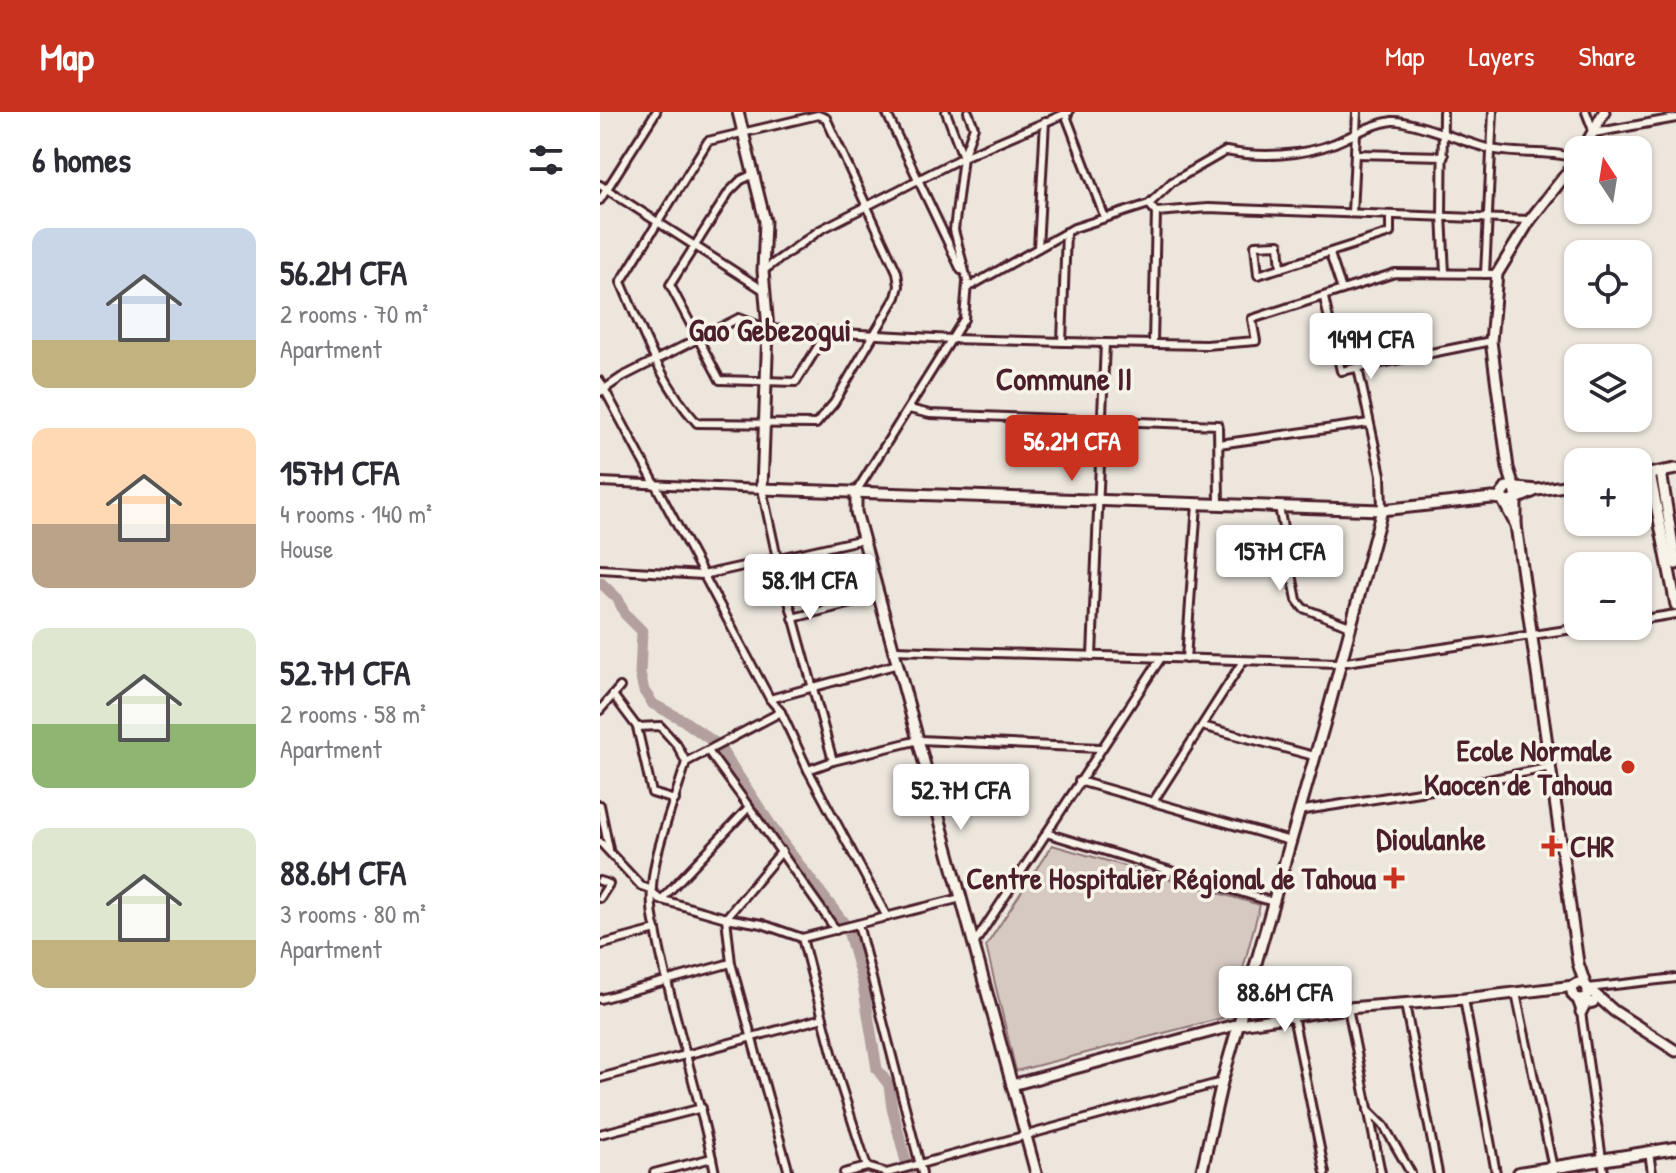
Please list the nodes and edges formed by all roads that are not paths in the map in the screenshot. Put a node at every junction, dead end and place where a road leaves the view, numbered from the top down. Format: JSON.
{"nodes":[{"id":1,"x":656,"y":112,"type":"edge"},
{"id":2,"x":738,"y":112,"type":"edge"},
{"id":3,"x":886,"y":112,"type":"edge"},
{"id":4,"x":946,"y":112,"type":"edge"},
{"id":5,"x":968,"y":112,"type":"edge"},
{"id":6,"x":1357,"y":112,"type":"edge"},
{"id":7,"x":1443,"y":112,"type":"edge"},
{"id":8,"x":1493,"y":112,"type":"edge"},
{"id":9,"x":1586,"y":112,"type":"edge"},
{"id":10,"x":1604,"y":112,"type":"edge"},
{"id":11,"x":1067,"y":113,"type":"edge"},
{"id":12,"x":1676,"y":118,"type":"edge"},
{"id":13,"x":1045,"y":121,"type":"junction"},
{"id":14,"x":744,"y":131,"type":"junction"},
{"id":15,"x":1356,"y":133,"type":"junction"},
{"id":16,"x":1594,"y":133,"type":"junction"},
{"id":17,"x":1443,"y":135,"type":"junction"},
{"id":18,"x":1592,"y":136,"type":"edge"},
{"id":19,"x":1491,"y":149,"type":"junction"},
{"id":20,"x":1355,"y":154,"type":"junction"},
{"id":21,"x":1564,"y":155,"type":"edge"},
{"id":22,"x":1444,"y":156,"type":"junction"},
{"id":23,"x":963,"y":157,"type":"junction"},
{"id":24,"x":754,"y":174,"type":"junction"},
{"id":25,"x":1564,"y":177,"type":"edge"},
{"id":26,"x":919,"y":181,"type":"junction"},
{"id":27,"x":604,"y":187,"type":"edge"},
{"id":28,"x":600,"y":200,"type":"edge"},
{"id":29,"x":1149,"y":204,"type":"junction"},
{"id":30,"x":866,"y":207,"type":"junction"},
{"id":31,"x":1156,"y":212,"type":"junction"},
{"id":32,"x":1352,"y":213,"type":"junction"},
{"id":33,"x":1390,"y":215,"type":"junction"},
{"id":34,"x":1442,"y":215,"type":"junction"},
{"id":35,"x":1487,"y":217,"type":"junction"},
{"id":36,"x":1105,"y":218,"type":"junction"},
{"id":37,"x":1530,"y":220,"type":"junction"},
{"id":38,"x":656,"y":222,"type":"junction"},
{"id":39,"x":1066,"y":232,"type":"junction"},
{"id":40,"x":695,"y":246,"type":"junction"},
{"id":41,"x":1038,"y":248,"type":"junction"},
{"id":42,"x":1330,"y":254,"type":"junction"},
{"id":43,"x":1281,"y":268,"type":"junction"},
{"id":44,"x":763,"y":271,"type":"junction"},
{"id":45,"x":1445,"y":273,"type":"junction"},
{"id":46,"x":1485,"y":274,"type":"junction"},
{"id":47,"x":1497,"y":274,"type":"junction"},
{"id":48,"x":969,"y":287,"type":"junction"},
{"id":49,"x":1342,"y":290,"type":"junction"},
{"id":50,"x":765,"y":291,"type":"junction"},
{"id":51,"x":1324,"y":298,"type":"junction"},
{"id":52,"x":768,"y":329,"type":"junction"},
{"id":53,"x":827,"y":332,"type":"junction"},
{"id":54,"x":875,"y":335,"type":"junction"},
{"id":55,"x":697,"y":339,"type":"junction"},
{"id":56,"x":952,"y":339,"type":"junction"},
{"id":57,"x":1491,"y":341,"type":"junction"},
{"id":58,"x":1062,"y":342,"type":"junction"},
{"id":59,"x":1105,"y":343,"type":"junction"},
{"id":60,"x":1153,"y":343,"type":"junction"},
{"id":61,"x":656,"y":360,"type":"junction"},
{"id":62,"x":1358,"y":368,"type":"junction"},
{"id":63,"x":600,"y":381,"type":"edge"},
{"id":64,"x":766,"y":382,"type":"junction"},
{"id":65,"x":602,"y":391,"type":"edge"},
{"id":66,"x":909,"y":409,"type":"junction"},
{"id":67,"x":1102,"y":421,"type":"junction"},
{"id":68,"x":1369,"y":423,"type":"junction"},
{"id":69,"x":764,"y":425,"type":"junction"},
{"id":70,"x":1219,"y":444,"type":"junction"},
{"id":71,"x":1508,"y":468,"type":"junction"},
{"id":72,"x":1676,"y":469,"type":"edge"},
{"id":73,"x":1656,"y":473,"type":"junction"},
{"id":74,"x":1652,"y":474,"type":"edge"},
{"id":75,"x":600,"y":482,"type":"edge"},
{"id":76,"x":654,"y":484,"type":"junction"},
{"id":77,"x":1564,"y":486,"type":"edge"},
{"id":78,"x":762,"y":489,"type":"junction"},
{"id":79,"x":856,"y":492,"type":"junction"},
{"id":80,"x":1502,"y":494,"type":"junction"},
{"id":81,"x":1515,"y":494,"type":"junction"},
{"id":82,"x":1098,"y":501,"type":"junction"},
{"id":83,"x":1197,"y":504,"type":"junction"},
{"id":84,"x":1219,"y":505,"type":"junction"},
{"id":85,"x":1279,"y":507,"type":"junction"},
{"id":86,"x":1382,"y":510,"type":"junction"},
{"id":87,"x":1516,"y":525,"type":"junction"},
{"id":88,"x":864,"y":539,"type":"junction"},
{"id":89,"x":777,"y":558,"type":"junction"},
{"id":90,"x":1676,"y":564,"type":"edge"},
{"id":91,"x":600,"y":569,"type":"edge"},
{"id":92,"x":703,"y":575,"type":"junction"},
{"id":93,"x":880,"y":596,"type":"junction"},
{"id":94,"x":1676,"y":605,"type":"edge"},
{"id":95,"x":1676,"y":614,"type":"edge"},
{"id":96,"x":793,"y":618,"type":"junction"},
{"id":97,"x":1652,"y":618,"type":"edge"},
{"id":98,"x":1350,"y":626,"type":"junction"},
{"id":99,"x":1564,"y":630,"type":"edge"},
{"id":100,"x":1532,"y":635,"type":"junction"},
{"id":101,"x":894,"y":650,"type":"junction"},
{"id":102,"x":1092,"y":656,"type":"junction"},
{"id":103,"x":1161,"y":658,"type":"junction"},
{"id":104,"x":1186,"y":659,"type":"junction"},
{"id":105,"x":1243,"y":661,"type":"junction"},
{"id":106,"x":1339,"y":663,"type":"junction"},
{"id":107,"x":898,"y":664,"type":"junction"},
{"id":108,"x":620,"y":687,"type":"dead end"},
{"id":109,"x":813,"y":687,"type":"junction"},
{"id":110,"x":613,"y":695,"type":"junction"},
{"id":111,"x":770,"y":699,"type":"junction"},
{"id":112,"x":600,"y":710,"type":"edge"},
{"id":113,"x":781,"y":712,"type":"junction"},
{"id":114,"x":1202,"y":726,"type":"junction"},
{"id":115,"x":637,"y":727,"type":"junction"},
{"id":116,"x":919,"y":740,"type":"junction"},
{"id":117,"x":1100,"y":748,"type":"junction"},
{"id":118,"x":708,"y":751,"type":"junction"},
{"id":119,"x":1314,"y":756,"type":"junction"},
{"id":120,"x":833,"y":761,"type":"junction"},
{"id":121,"x":686,"y":762,"type":"junction"},
{"id":122,"x":1551,"y":767,"type":"junction"},
{"id":123,"x":808,"y":770,"type":"junction"},
{"id":124,"x":1079,"y":781,"type":"junction"},
{"id":125,"x":675,"y":800,"type":"junction"},
{"id":126,"x":1153,"y":802,"type":"junction"},
{"id":127,"x":600,"y":805,"type":"edge"},
{"id":128,"x":749,"y":807,"type":"junction"},
{"id":129,"x":1298,"y":811,"type":"junction"},
{"id":130,"x":1046,"y":833,"type":"junction"},
{"id":131,"x":1290,"y":841,"type":"junction"},
{"id":132,"x":600,"y":842,"type":"edge"},
{"id":133,"x":782,"y":851,"type":"junction"},
{"id":134,"x":610,"y":853,"type":"junction"},
{"id":135,"x":600,"y":881,"type":"edge"},
{"id":136,"x":650,"y":889,"type":"junction"},
{"id":137,"x":600,"y":898,"type":"edge"},
{"id":138,"x":961,"y":898,"type":"junction"},
{"id":139,"x":661,"y":900,"type":"junction"},
{"id":140,"x":1273,"y":902,"type":"junction"},
{"id":141,"x":887,"y":917,"type":"junction"},
{"id":142,"x":726,"y":918,"type":"junction"},
{"id":143,"x":858,"y":924,"type":"junction"},
{"id":144,"x":656,"y":930,"type":"junction"},
{"id":145,"x":836,"y":930,"type":"junction"},
{"id":146,"x":802,"y":938,"type":"junction"},
{"id":147,"x":974,"y":944,"type":"junction"},
{"id":148,"x":600,"y":945,"type":"edge"},
{"id":149,"x":731,"y":963,"type":"junction"},
{"id":150,"x":1676,"y":978,"type":"edge"},
{"id":151,"x":665,"y":981,"type":"junction"},
{"id":152,"x":1581,"y":991,"type":"junction"},
{"id":153,"x":1516,"y":993,"type":"junction"},
{"id":154,"x":600,"y":999,"type":"edge"},
{"id":155,"x":1464,"y":999,"type":"junction"},
{"id":156,"x":1405,"y":1004,"type":"junction"},
{"id":157,"x":1348,"y":1008,"type":"junction"},
{"id":158,"x":1614,"y":1011,"type":"junction"},
{"id":159,"x":1581,"y":1012,"type":"junction"},
{"id":160,"x":1293,"y":1016,"type":"junction"},
{"id":161,"x":823,"y":1018,"type":"junction"},
{"id":162,"x":1239,"y":1024,"type":"junction"},
{"id":163,"x":753,"y":1037,"type":"junction"},
{"id":164,"x":1676,"y":1051,"type":"edge"},
{"id":165,"x":688,"y":1055,"type":"junction"},
{"id":166,"x":600,"y":1078,"type":"edge"},
{"id":167,"x":1222,"y":1082,"type":"junction"},
{"id":168,"x":1012,"y":1085,"type":"junction"},
{"id":169,"x":702,"y":1108,"type":"junction"},
{"id":170,"x":1368,"y":1110,"type":"junction"},
{"id":171,"x":600,"y":1134,"type":"edge"},
{"id":172,"x":1025,"y":1134,"type":"junction"},
{"id":173,"x":1676,"y":1148,"type":"edge"},
{"id":174,"x":1649,"y":1152,"type":"junction"},
{"id":175,"x":712,"y":1158,"type":"junction"},
{"id":176,"x":1602,"y":1159,"type":"junction"},
{"id":177,"x":920,"y":1164,"type":"junction"},
{"id":178,"x":867,"y":1167,"type":"junction"},
{"id":179,"x":1553,"y":1170,"type":"edge"},
{"id":180,"x":1200,"y":1172,"type":"edge"},
{"id":181,"x":654,"y":1173,"type":"edge"},
{"id":182,"x":715,"y":1173,"type":"edge"},
{"id":183,"x":789,"y":1173,"type":"edge"},
{"id":184,"x":844,"y":1173,"type":"edge"},
{"id":185,"x":887,"y":1173,"type":"edge"},
{"id":186,"x":922,"y":1173,"type":"edge"},
{"id":187,"x":1036,"y":1173,"type":"edge"},
{"id":188,"x":1325,"y":1173,"type":"edge"},
{"id":189,"x":1381,"y":1173,"type":"edge"},
{"id":190,"x":1411,"y":1173,"type":"edge"},
{"id":191,"x":1438,"y":1173,"type":"edge"},
{"id":192,"x":1496,"y":1173,"type":"edge"},
{"id":193,"x":1519,"y":1173,"type":"edge"},
{"id":194,"x":1604,"y":1173,"type":"edge"},
{"id":195,"x":1652,"y":1173,"type":"edge"}],
"edges":[{"from":1,"to":27,"type":"street"},
{"from":2,"to":14,"type":"street"},
{"from":3,"to":26,"type":"street"},
{"from":4,"to":23,"type":"street"},
{"from":5,"to":23,"type":"street"},
{"from":6,"to":15,"type":"street"},
{"from":7,"to":17,"type":"street"},
{"from":8,"to":19,"type":"street"},
{"from":9,"to":16,"type":"street"},
{"from":10,"to":16,"type":"street"},
{"from":11,"to":13,"type":"street"},
{"from":11,"to":36,"type":"street"},
{"from":12,"to":16,"type":"street"},
{"from":13,"to":23,"type":"street"},
{"from":13,"to":41,"type":"street"},
{"from":14,"to":24,"type":"street"},
{"from":14,"to":30,"type":"street"},
{"from":14,"to":38,"type":"street"},
{"from":15,"to":17,"type":"street"},
{"from":15,"to":20,"type":"street"},
{"from":15,"to":29,"type":"street"},
{"from":16,"to":18,"type":"street"},
{"from":17,"to":19,"type":"street"},
{"from":17,"to":22,"type":"street"},
{"from":19,"to":21,"type":"street"},
{"from":19,"to":35,"type":"street"},
{"from":20,"to":22,"type":"street"},
{"from":20,"to":32,"type":"street"},
{"from":22,"to":34,"type":"street"},
{"from":23,"to":26,"type":"street"},
{"from":23,"to":48,"type":"street"},
{"from":24,"to":40,"type":"street"},
{"from":24,"to":44,"type":"street"},
{"from":25,"to":37,"type":"street"},
{"from":26,"to":30,"type":"street"},
{"from":26,"to":48,"type":"street"},
{"from":27,"to":28,"type":"street"},
{"from":27,"to":38,"type":"street"},
{"from":29,"to":31,"type":"street"},
{"from":29,"to":36,"type":"street"},
{"from":30,"to":44,"type":"street"},
{"from":30,"to":54,"type":"street"},
{"from":31,"to":32,"type":"street"},
{"from":31,"to":60,"type":"street"},
{"from":32,"to":33,"type":"street"},
{"from":33,"to":34,"type":"street"},
{"from":33,"to":42,"type":"street"},
{"from":34,"to":35,"type":"street"},
{"from":34,"to":45,"type":"street"},
{"from":35,"to":37,"type":"street"},
{"from":35,"to":46,"type":"street"},
{"from":36,"to":39,"type":"street"},
{"from":37,"to":47,"type":"street"},
{"from":38,"to":40,"type":"street"},
{"from":38,"to":61,"type":"street"},
{"from":39,"to":41,"type":"street"},
{"from":39,"to":58,"type":"street"},
{"from":40,"to":50,"type":"street"},
{"from":40,"to":55,"type":"street"},
{"from":41,"to":48,"type":"street"},
{"from":42,"to":43,"type":"street"},
{"from":42,"to":49,"type":"street"},
{"from":43,"to":43,"type":"street"},
{"from":44,"to":50,"type":"street"},
{"from":45,"to":46,"type":"street"},
{"from":45,"to":49,"type":"street"},
{"from":46,"to":47,"type":"street"},
{"from":47,"to":57,"type":"street"},
{"from":48,"to":56,"type":"street"},
{"from":49,"to":51,"type":"street"},
{"from":50,"to":52,"type":"street"},
{"from":51,"to":60,"type":"street"},
{"from":51,"to":62,"type":"street"},
{"from":52,"to":53,"type":"street"},
{"from":52,"to":55,"type":"street"},
{"from":52,"to":64,"type":"street"},
{"from":53,"to":54,"type":"street"},
{"from":53,"to":64,"type":"street"},
{"from":54,"to":56,"type":"street"},
{"from":54,"to":69,"type":"street"},
{"from":55,"to":61,"type":"street"},
{"from":55,"to":64,"type":"street"},
{"from":56,"to":58,"type":"street"},
{"from":56,"to":66,"type":"street"},
{"from":57,"to":62,"type":"street"},
{"from":57,"to":71,"type":"street"},
{"from":58,"to":59,"type":"street"},
{"from":59,"to":60,"type":"street"},
{"from":59,"to":67,"type":"street"},
{"from":61,"to":65,"type":"street"},
{"from":61,"to":69,"type":"street"},
{"from":62,"to":68,"type":"street"},
{"from":63,"to":65,"type":"street"},
{"from":64,"to":69,"type":"street"},
{"from":65,"to":76,"type":"street"},
{"from":66,"to":67,"type":"street"},
{"from":66,"to":79,"type":"street"},
{"from":67,"to":70,"type":"street"},
{"from":67,"to":82,"type":"street"},
{"from":68,"to":70,"type":"street"},
{"from":68,"to":86,"type":"street"},
{"from":69,"to":78,"type":"street"},
{"from":70,"to":84,"type":"street"},
{"from":71,"to":80,"type":"street"},
{"from":71,"to":81,"type":"street"},
{"from":72,"to":73,"type":"street"},
{"from":73,"to":74,"type":"street"},
{"from":73,"to":90,"type":"street"},
{"from":73,"to":94,"type":"street"},
{"from":75,"to":76,"type":"street"},
{"from":76,"to":78,"type":"street"},
{"from":76,"to":92,"type":"street"},
{"from":77,"to":81,"type":"street"},
{"from":78,"to":79,"type":"street"},
{"from":78,"to":89,"type":"street"},
{"from":79,"to":82,"type":"street"},
{"from":79,"to":88,"type":"street"},
{"from":80,"to":81,"type":"street"},
{"from":80,"to":86,"type":"street"},
{"from":80,"to":87,"type":"street"},
{"from":81,"to":87,"type":"street"},
{"from":82,"to":83,"type":"street"},
{"from":82,"to":102,"type":"street"},
{"from":83,"to":84,"type":"street"},
{"from":83,"to":104,"type":"street"},
{"from":84,"to":85,"type":"street"},
{"from":85,"to":86,"type":"street"},
{"from":85,"to":98,"type":"street"},
{"from":86,"to":98,"type":"street"},
{"from":87,"to":100,"type":"street"},
{"from":88,"to":89,"type":"street"},
{"from":88,"to":93,"type":"street"},
{"from":89,"to":92,"type":"street"},
{"from":89,"to":96,"type":"street"},
{"from":91,"to":92,"type":"street"},
{"from":92,"to":111,"type":"street"},
{"from":93,"to":96,"type":"street"},
{"from":93,"to":101,"type":"street"},
{"from":95,"to":97,"type":"street"},
{"from":96,"to":109,"type":"street"},
{"from":98,"to":106,"type":"street"},
{"from":99,"to":100,"type":"street"},
{"from":100,"to":106,"type":"street"},
{"from":100,"to":122,"type":"street"},
{"from":101,"to":102,"type":"street"},
{"from":101,"to":107,"type":"street"},
{"from":102,"to":103,"type":"street"},
{"from":103,"to":104,"type":"street"},
{"from":103,"to":117,"type":"street"},
{"from":104,"to":105,"type":"street"},
{"from":105,"to":106,"type":"street"},
{"from":105,"to":114,"type":"street"},
{"from":106,"to":119,"type":"street"},
{"from":107,"to":109,"type":"street"},
{"from":107,"to":116,"type":"street"},
{"from":108,"to":110,"type":"street"},
{"from":109,"to":111,"type":"street"},
{"from":109,"to":120,"type":"street"},
{"from":110,"to":112,"type":"street"},
{"from":110,"to":115,"type":"street"},
{"from":111,"to":113,"type":"street"},
{"from":113,"to":118,"type":"street"},
{"from":113,"to":123,"type":"street"},
{"from":114,"to":119,"type":"street"},
{"from":114,"to":126,"type":"street"},
{"from":115,"to":121,"type":"street"},
{"from":115,"to":125,"type":"street"},
{"from":116,"to":117,"type":"street"},
{"from":116,"to":120,"type":"street"},
{"from":116,"to":138,"type":"street"},
{"from":117,"to":124,"type":"street"},
{"from":118,"to":121,"type":"street"},
{"from":118,"to":128,"type":"street"},
{"from":119,"to":129,"type":"street"},
{"from":120,"to":123,"type":"street"},
{"from":121,"to":125,"type":"street"},
{"from":122,"to":129,"type":"street"},
{"from":122,"to":152,"type":"street"},
{"from":123,"to":141,"type":"street"},
{"from":124,"to":126,"type":"street"},
{"from":124,"to":130,"type":"street"},
{"from":125,"to":136,"type":"street"},
{"from":126,"to":131,"type":"street"},
{"from":127,"to":134,"type":"street"},
{"from":128,"to":133,"type":"street"},
{"from":128,"to":139,"type":"street"},
{"from":129,"to":131,"type":"street"},
{"from":130,"to":140,"type":"street"},
{"from":130,"to":147,"type":"street"},
{"from":131,"to":140,"type":"street"},
{"from":132,"to":134,"type":"street"},
{"from":133,"to":142,"type":"street"},
{"from":133,"to":145,"type":"street"},
{"from":134,"to":136,"type":"street"},
{"from":135,"to":137,"type":"street"},
{"from":136,"to":139,"type":"street"},
{"from":136,"to":144,"type":"street"},
{"from":138,"to":141,"type":"street"},
{"from":138,"to":147,"type":"street"},
{"from":139,"to":142,"type":"street"},
{"from":140,"to":162,"type":"street"},
{"from":141,"to":143,"type":"street"},
{"from":142,"to":146,"type":"street"},
{"from":142,"to":149,"type":"street"},
{"from":143,"to":145,"type":"street"},
{"from":143,"to":177,"type":"street"},
{"from":144,"to":148,"type":"street"},
{"from":144,"to":151,"type":"street"},
{"from":145,"to":146,"type":"street"},
{"from":146,"to":161,"type":"street"},
{"from":147,"to":168,"type":"street"},
{"from":149,"to":151,"type":"street"},
{"from":149,"to":163,"type":"street"},
{"from":150,"to":152,"type":"street"},
{"from":151,"to":154,"type":"street"},
{"from":151,"to":165,"type":"street"},
{"from":152,"to":153,"type":"street"},
{"from":152,"to":158,"type":"street"},
{"from":152,"to":158,"type":"street"},
{"from":152,"to":159,"type":"street"},
{"from":152,"to":159,"type":"street"},
{"from":153,"to":155,"type":"street"},
{"from":153,"to":179,"type":"street"},
{"from":155,"to":156,"type":"street"},
{"from":155,"to":192,"type":"street"},
{"from":156,"to":157,"type":"street"},
{"from":156,"to":191,"type":"street"},
{"from":157,"to":160,"type":"street"},
{"from":157,"to":170,"type":"street"},
{"from":158,"to":164,"type":"street"},
{"from":159,"to":176,"type":"street"},
{"from":160,"to":162,"type":"street"},
{"from":160,"to":188,"type":"street"},
{"from":161,"to":163,"type":"street"},
{"from":161,"to":178,"type":"street"},
{"from":162,"to":167,"type":"street"},
{"from":162,"to":168,"type":"street"},
{"from":163,"to":165,"type":"street"},
{"from":163,"to":183,"type":"street"},
{"from":165,"to":166,"type":"street"},
{"from":165,"to":169,"type":"street"},
{"from":167,"to":172,"type":"street"},
{"from":167,"to":180,"type":"street"},
{"from":168,"to":172,"type":"street"},
{"from":169,"to":171,"type":"street"},
{"from":169,"to":175,"type":"street"},
{"from":170,"to":189,"type":"street"},
{"from":170,"to":190,"type":"street"},
{"from":172,"to":177,"type":"street"},
{"from":172,"to":187,"type":"street"},
{"from":173,"to":174,"type":"main road"},
{"from":174,"to":176,"type":"main road"},
{"from":174,"to":195,"type":"street"},
{"from":175,"to":181,"type":"street"},
{"from":175,"to":182,"type":"street"},
{"from":176,"to":179,"type":"main road"},
{"from":176,"to":194,"type":"street"},
{"from":177,"to":185,"type":"street"},
{"from":177,"to":186,"type":"street"},
{"from":178,"to":184,"type":"street"},
{"from":178,"to":185,"type":"street"},
{"from":179,"to":193,"type":"main road"}]}
